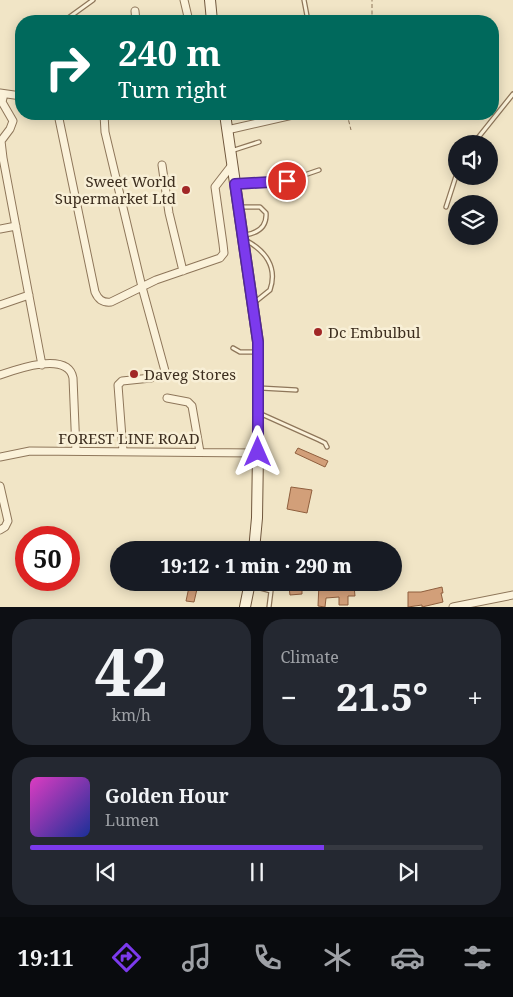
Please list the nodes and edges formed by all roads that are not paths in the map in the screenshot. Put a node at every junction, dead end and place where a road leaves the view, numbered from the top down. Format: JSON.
{"nodes":[{"id":1,"x":93,"y":0,"type":"edge"},
{"id":2,"x":184,"y":0,"type":"edge"},
{"id":3,"x":210,"y":0,"type":"edge"},
{"id":4,"x":304,"y":0,"type":"edge"},
{"id":5,"x":135,"y":11,"type":"dead end"},
{"id":6,"x":72,"y":15,"type":"edge"},
{"id":7,"x":135,"y":15,"type":"edge"},
{"id":8,"x":188,"y":15,"type":"edge"},
{"id":9,"x":211,"y":15,"type":"edge"},
{"id":10,"x":307,"y":15,"type":"edge"},
{"id":11,"x":2,"y":93,"type":"edge"},
{"id":12,"x":513,"y":94,"type":"edge"},
{"id":13,"x":15,"y":95,"type":"edge"},
{"id":14,"x":499,"y":112,"type":"edge"},
{"id":15,"x":59,"y":120,"type":"edge"},
{"id":16,"x":104,"y":120,"type":"edge"},
{"id":17,"x":227,"y":120,"type":"edge"},
{"id":18,"x":492,"y":120,"type":"edge"},
{"id":19,"x":480,"y":135,"type":"edge"},
{"id":20,"x":259,"y":142,"type":"dead end"},
{"id":21,"x":231,"y":151,"type":"junction"},
{"id":22,"x":162,"y":165,"type":"dead end"},
{"id":23,"x":232,"y":165,"type":"junction"},
{"id":24,"x":319,"y":170,"type":"dead end"},
{"id":25,"x":235,"y":184,"type":"junction"},
{"id":26,"x":453,"y":185,"type":"edge"},
{"id":27,"x":446,"y":207,"type":"dead end"},
{"id":28,"x":238,"y":208,"type":"junction"},
{"id":29,"x":16,"y":226,"type":"junction"},
{"id":30,"x":0,"y":229,"type":"edge"},
{"id":31,"x":243,"y":237,"type":"junction"},
{"id":32,"x":183,"y":271,"type":"junction"},
{"id":33,"x":142,"y":287,"type":"junction"},
{"id":34,"x":29,"y":294,"type":"junction"},
{"id":35,"x":252,"y":304,"type":"junction"},
{"id":36,"x":0,"y":305,"type":"edge"},
{"id":37,"x":233,"y":348,"type":"dead end"},
{"id":38,"x":258,"y":352,"type":"junction"},
{"id":39,"x":42,"y":365,"type":"junction"},
{"id":40,"x":165,"y":371,"type":"dead end"},
{"id":41,"x":0,"y":375,"type":"edge"},
{"id":42,"x":151,"y":378,"type":"dead end"},
{"id":43,"x":259,"y":388,"type":"junction"},
{"id":44,"x":296,"y":390,"type":"dead end"},
{"id":45,"x":167,"y":398,"type":"dead end"},
{"id":46,"x":259,"y":413,"type":"junction"},
{"id":47,"x":327,"y":447,"type":"dead end"},
{"id":48,"x":76,"y":451,"type":"junction"},
{"id":49,"x":123,"y":451,"type":"junction"},
{"id":50,"x":200,"y":452,"type":"junction"},
{"id":51,"x":258,"y":452,"type":"junction"},
{"id":52,"x":0,"y":457,"type":"edge"},
{"id":53,"x":0,"y":486,"type":"edge"},
{"id":54,"x":0,"y":530,"type":"edge"},
{"id":55,"x":255,"y":541,"type":"edge"},
{"id":56,"x":248,"y":591,"type":"edge"},
{"id":57,"x":271,"y":591,"type":"edge"},
{"id":58,"x":513,"y":595,"type":"edge"},
{"id":59,"x":245,"y":607,"type":"edge"},
{"id":60,"x":269,"y":607,"type":"edge"},
{"id":61,"x":453,"y":607,"type":"edge"}],
"edges":[{"from":1,"to":6,"type":"lane"},
{"from":2,"to":8,"type":"street"},
{"from":3,"to":9,"type":"main road"},
{"from":4,"to":10,"type":"lane"},
{"from":5,"to":7,"type":"street"},
{"from":11,"to":13,"type":"street"},
{"from":11,"to":29,"type":"street"},
{"from":12,"to":14,"type":"lane"},
{"from":15,"to":33,"type":"street"},
{"from":16,"to":33,"type":"street"},
{"from":17,"to":21,"type":"main road"},
{"from":18,"to":19,"type":"lane"},
{"from":20,"to":21,"type":"lane"},
{"from":21,"to":23,"type":"main road"},
{"from":22,"to":32,"type":"street"},
{"from":23,"to":25,"type":"main road"},
{"from":23,"to":32,"type":"street"},
{"from":24,"to":25,"type":"lane"},
{"from":25,"to":28,"type":"main road"},
{"from":26,"to":27,"type":"lane"},
{"from":28,"to":31,"type":"main road"},
{"from":28,"to":31,"type":"lane"},
{"from":29,"to":30,"type":"street"},
{"from":29,"to":34,"type":"street"},
{"from":31,"to":35,"type":"main road"},
{"from":31,"to":35,"type":"lane"},
{"from":32,"to":33,"type":"street"},
{"from":33,"to":40,"type":"street"},
{"from":34,"to":36,"type":"street"},
{"from":34,"to":39,"type":"street"},
{"from":35,"to":38,"type":"main road"},
{"from":37,"to":38,"type":"lane"},
{"from":38,"to":43,"type":"main road"},
{"from":39,"to":41,"type":"street"},
{"from":39,"to":48,"type":"street"},
{"from":42,"to":49,"type":"street"},
{"from":43,"to":44,"type":"lane"},
{"from":43,"to":46,"type":"main road"},
{"from":45,"to":50,"type":"street"},
{"from":46,"to":47,"type":"lane"},
{"from":46,"to":51,"type":"main road"},
{"from":48,"to":49,"type":"street","name":"FOREST LINE ROAD"},
{"from":48,"to":52,"type":"street","name":"FOREST LINE ROAD"},
{"from":49,"to":50,"type":"street","name":"FOREST LINE ROAD"},
{"from":50,"to":51,"type":"street","name":"FOREST LINE ROAD"},
{"from":51,"to":55,"type":"main road"},
{"from":53,"to":54,"type":"street"},
{"from":56,"to":59,"type":"main road"},
{"from":57,"to":60,"type":"lane"},
{"from":58,"to":61,"type":"street"}]}
